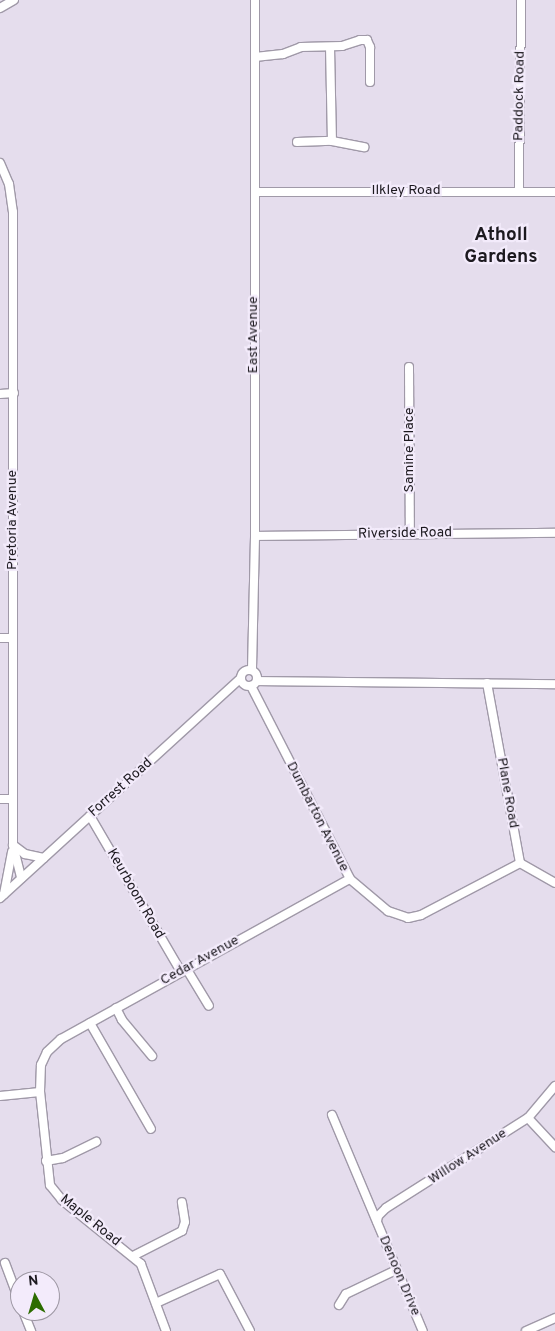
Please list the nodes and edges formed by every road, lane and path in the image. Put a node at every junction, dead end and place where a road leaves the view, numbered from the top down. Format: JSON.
{"nodes":[{"id":1,"x":14,"y":0,"type":"edge"},
{"id":2,"x":255,"y":0,"type":"edge"},
{"id":3,"x":521,"y":0,"type":"edge"},
{"id":4,"x":0,"y":8,"type":"edge"},
{"id":5,"x":330,"y":47,"type":"junction"},
{"id":6,"x":255,"y":57,"type":"junction"},
{"id":7,"x":370,"y":82,"type":"dead end"},
{"id":8,"x":332,"y":141,"type":"junction"},
{"id":9,"x":297,"y":142,"type":"dead end"},
{"id":10,"x":364,"y":146,"type":"dead end"},
{"id":11,"x":0,"y":163,"type":"edge"},
{"id":12,"x":256,"y":192,"type":"junction"},
{"id":13,"x":518,"y":192,"type":"junction"},
{"id":14,"x":555,"y":192,"type":"edge"},
{"id":15,"x":409,"y":367,"type":"dead end"},
{"id":16,"x":14,"y":393,"type":"junction"},
{"id":17,"x":0,"y":394,"type":"edge"},
{"id":18,"x":555,"y":533,"type":"edge"},
{"id":19,"x":410,"y":534,"type":"junction"},
{"id":20,"x":255,"y":536,"type":"junction"},
{"id":21,"x":0,"y":638,"type":"edge"},
{"id":22,"x":13,"y":638,"type":"junction"},
{"id":23,"x":252,"y":670,"type":"junction"},
{"id":24,"x":240,"y":678,"type":"junction"},
{"id":25,"x":254,"y":683,"type":"junction"},
{"id":26,"x":487,"y":683,"type":"junction"},
{"id":27,"x":555,"y":684,"type":"edge"},
{"id":28,"x":0,"y":799,"type":"edge"},
{"id":29,"x":12,"y":799,"type":"junction"},
{"id":30,"x":90,"y":816,"type":"junction"},
{"id":31,"x":13,"y":845,"type":"junction"},
{"id":32,"x":44,"y":858,"type":"junction"},
{"id":33,"x":520,"y":863,"type":"junction"},
{"id":34,"x":21,"y":878,"type":"junction"},
{"id":35,"x":350,"y":879,"type":"junction"},
{"id":36,"x":555,"y":882,"type":"edge"},
{"id":37,"x":2,"y":896,"type":"edge"},
{"id":38,"x":184,"y":970,"type":"junction"},
{"id":39,"x":209,"y":1006,"type":"dead end"},
{"id":40,"x":116,"y":1008,"type":"junction"},
{"id":41,"x":90,"y":1023,"type":"junction"},
{"id":42,"x":53,"y":1045,"type":"joint"},
{"id":43,"x":152,"y":1056,"type":"dead end"},
{"id":44,"x":555,"y":1086,"type":"edge"},
{"id":45,"x":40,"y":1092,"type":"junction"},
{"id":46,"x":0,"y":1096,"type":"edge"},
{"id":47,"x":332,"y":1115,"type":"dead end"},
{"id":48,"x":528,"y":1118,"type":"junction"},
{"id":49,"x":151,"y":1129,"type":"dead end"},
{"id":50,"x":96,"y":1142,"type":"dead end"},
{"id":51,"x":555,"y":1148,"type":"edge"},
{"id":52,"x":46,"y":1161,"type":"junction"},
{"id":53,"x":182,"y":1202,"type":"dead end"},
{"id":54,"x":377,"y":1221,"type":"junction"},
{"id":55,"x":134,"y":1256,"type":"junction"},
{"id":56,"x":5,"y":1263,"type":"dead end"},
{"id":57,"x":396,"y":1270,"type":"junction"},
{"id":58,"x":10,"y":1276,"type":"edge"},
{"id":59,"x":156,"y":1302,"type":"junction"},
{"id":60,"x":339,"y":1305,"type":"dead end"},
{"id":61,"x":555,"y":1318,"type":"edge"},
{"id":62,"x":166,"y":1331,"type":"edge"},
{"id":63,"x":250,"y":1331,"type":"edge"},
{"id":64,"x":423,"y":1331,"type":"edge"},
{"id":65,"x":526,"y":1331,"type":"edge"}],
"edges":[{"from":1,"to":4,"type":"street"},
{"from":2,"to":6,"type":"street","name":"East Avenue"},
{"from":3,"to":13,"type":"street","name":"Paddock Road"},
{"from":5,"to":6,"type":"street"},
{"from":5,"to":7,"type":"street"},
{"from":5,"to":8,"type":"street"},
{"from":6,"to":12,"type":"street","name":"East Avenue"},
{"from":8,"to":9,"type":"street"},
{"from":8,"to":10,"type":"street"},
{"from":11,"to":16,"type":"street","name":"Pretoria Avenue"},
{"from":12,"to":13,"type":"street","name":"Ilkley Road"},
{"from":12,"to":20,"type":"street","name":"East Avenue"},
{"from":13,"to":14,"type":"street","name":"Ilkley Road"},
{"from":15,"to":19,"type":"street","name":"Samine Place"},
{"from":16,"to":17,"type":"street"},
{"from":16,"to":22,"type":"street","name":"Pretoria Avenue"},
{"from":18,"to":19,"type":"street","name":"Riverside Road"},
{"from":19,"to":20,"type":"street","name":"Riverside Road"},
{"from":20,"to":23,"type":"street","name":"East Avenue"},
{"from":21,"to":22,"type":"street"},
{"from":22,"to":29,"type":"street","name":"Pretoria Avenue"},
{"from":23,"to":24,"type":"street"},
{"from":23,"to":25,"type":"street"},
{"from":24,"to":25,"type":"street"},
{"from":24,"to":30,"type":"street","name":"Forrest Road"},
{"from":25,"to":26,"type":"street"},
{"from":25,"to":35,"type":"street","name":"Dumbarton Avenue"},
{"from":26,"to":27,"type":"street"},
{"from":26,"to":33,"type":"street","name":"Plane Road"},
{"from":28,"to":29,"type":"street"},
{"from":29,"to":31,"type":"street","name":"Pretoria Avenue"},
{"from":30,"to":32,"type":"street","name":"Forrest Road"},
{"from":30,"to":38,"type":"street","name":"Keurboom Road"},
{"from":31,"to":32,"type":"street"},
{"from":31,"to":34,"type":"street","name":"Pretoria Avenue"},
{"from":31,"to":37,"type":"street"},
{"from":32,"to":34,"type":"street","name":"Forrest Road"},
{"from":33,"to":35,"type":"street","name":"Dumbarton Avenue"},
{"from":33,"to":36,"type":"street"},
{"from":34,"to":37,"type":"street","name":"Forrest Road"},
{"from":35,"to":38,"type":"street","name":"Cedar Avenue"},
{"from":38,"to":39,"type":"street","name":"Keurboom Road"},
{"from":38,"to":40,"type":"street","name":"Cedar Avenue"},
{"from":40,"to":41,"type":"street","name":"Cedar Avenue"},
{"from":40,"to":43,"type":"street"},
{"from":41,"to":42,"type":"street","name":"Cedar Avenue"},
{"from":41,"to":49,"type":"street"},
{"from":42,"to":45,"type":"street","name":"Maple Road"},
{"from":44,"to":48,"type":"street","name":"Willow Avenue"},
{"from":45,"to":46,"type":"street"},
{"from":45,"to":52,"type":"street","name":"Maple Road"},
{"from":47,"to":54,"type":"street","name":"Denoon Drive"},
{"from":48,"to":51,"type":"street"},
{"from":48,"to":54,"type":"street","name":"Willow Avenue"},
{"from":50,"to":52,"type":"street"},
{"from":52,"to":55,"type":"street","name":"Maple Road"},
{"from":53,"to":55,"type":"street"},
{"from":54,"to":57,"type":"street","name":"Denoon Drive"},
{"from":55,"to":59,"type":"street","name":"Maple Road"},
{"from":56,"to":58,"type":"street"},
{"from":57,"to":60,"type":"street"},
{"from":57,"to":64,"type":"street","name":"Denoon Drive"},
{"from":59,"to":62,"type":"street","name":"Maple Road"},
{"from":59,"to":63,"type":"street"},
{"from":61,"to":65,"type":"street"}]}
